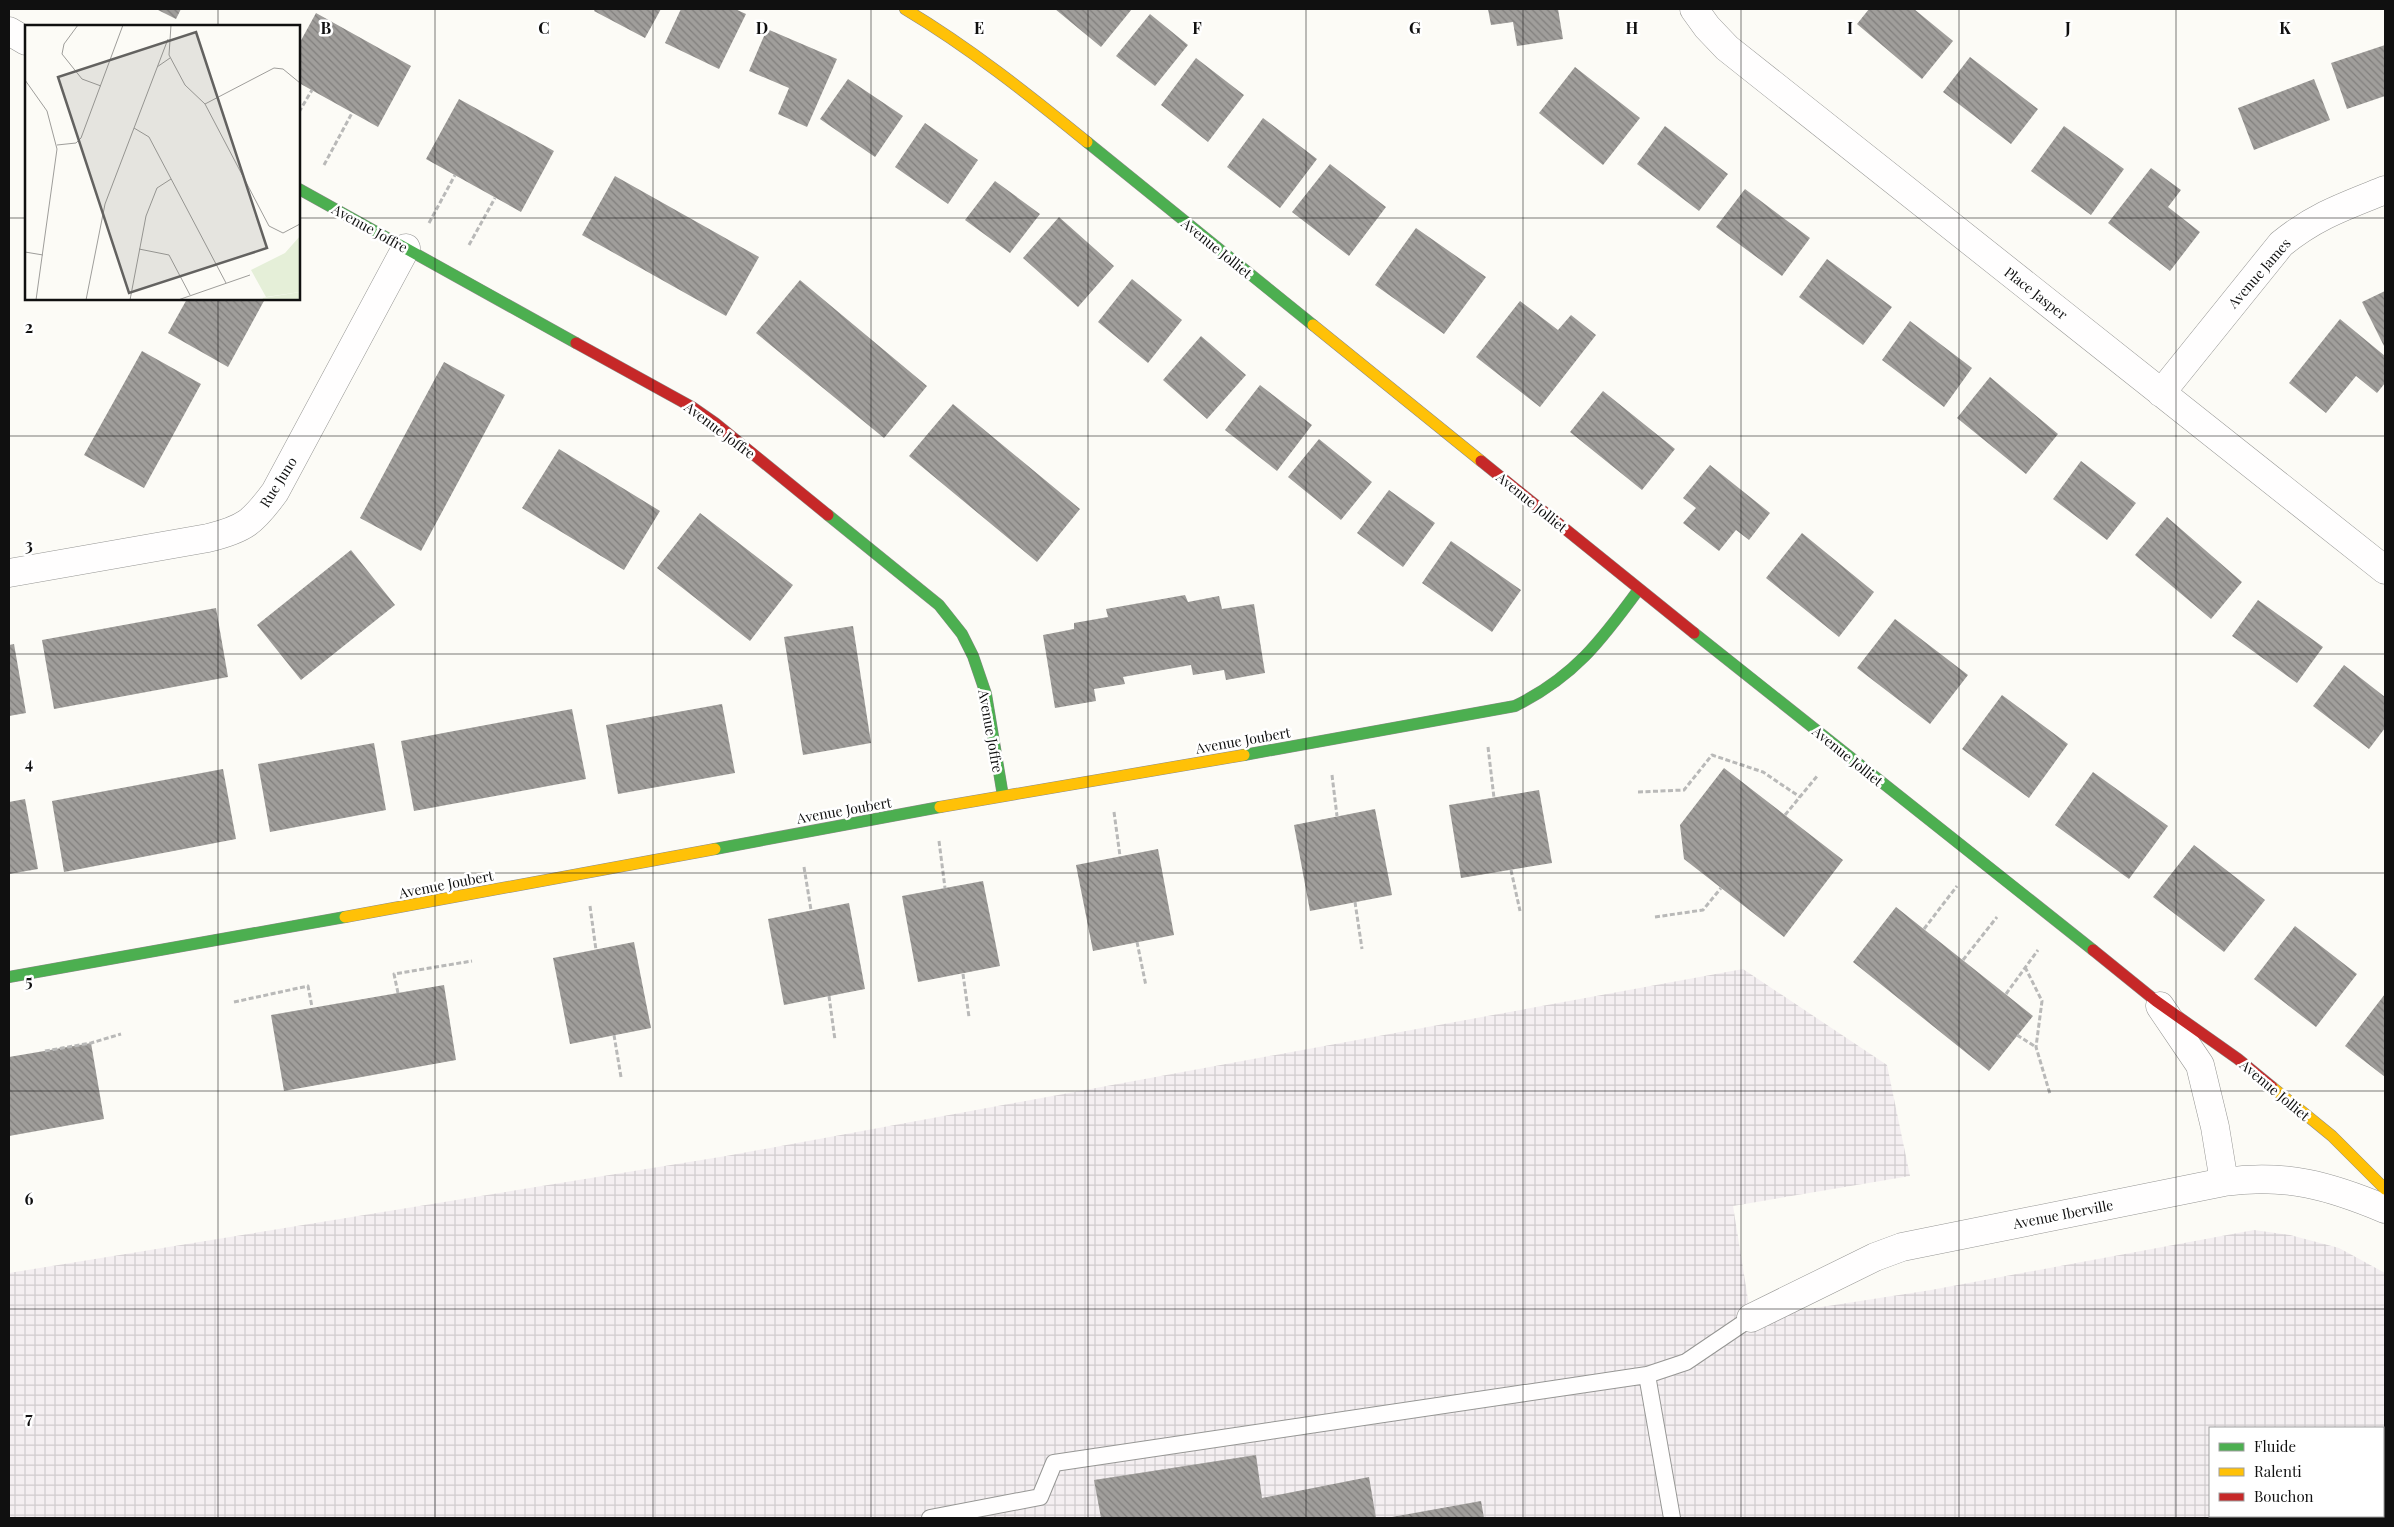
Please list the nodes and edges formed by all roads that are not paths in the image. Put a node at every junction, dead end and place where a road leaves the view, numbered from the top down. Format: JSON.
{"nodes":[{"id":1,"x":906,"y":9,"type":"edge"},
{"id":2,"x":1694,"y":9,"type":"edge"},
{"id":3,"x":9,"y":31,"type":"edge"},
{"id":4,"x":25,"y":40,"type":"edge"},
{"id":5,"x":2385,"y":190,"type":"edge"},
{"id":6,"x":304,"y":192,"type":"edge"},
{"id":7,"x":410,"y":250,"type":"junction"},
{"id":8,"x":2162,"y":393,"type":"junction"},
{"id":9,"x":2385,"y":570,"type":"edge"},
{"id":10,"x":9,"y":573,"type":"edge"},
{"id":11,"x":1639,"y":589,"type":"junction"},
{"id":12,"x":1003,"y":796,"type":"junction"},
{"id":13,"x":9,"y":977,"type":"edge"},
{"id":14,"x":2156,"y":1001,"type":"junction"},
{"id":15,"x":2224,"y":1182,"type":"junction"},
{"id":16,"x":2385,"y":1189,"type":"edge"},
{"id":17,"x":2385,"y":1209,"type":"edge"},
{"id":18,"x":1751,"y":1318,"type":"joint"},
{"id":19,"x":1647,"y":1376,"type":"junction"},
{"id":20,"x":930,"y":1518,"type":"edge"},
{"id":21,"x":1672,"y":1518,"type":"edge"}],
"edges":[{"from":1,"to":11,"type":"street","name":"Avenue Jolliet"},
{"from":2,"to":8,"type":"street","name":"Place Jasper"},
{"from":3,"to":4,"type":"street"},
{"from":5,"to":8,"type":"street","name":"Avenue James"},
{"from":6,"to":7,"type":"street","name":"Avenue Joffre"},
{"from":7,"to":10,"type":"street","name":"Rue Juno"},
{"from":7,"to":12,"type":"street","name":"Avenue Joffre"},
{"from":8,"to":9,"type":"street","name":"Place Jasper"},
{"from":11,"to":12,"type":"street","name":"Avenue Joubert"},
{"from":11,"to":14,"type":"street","name":"Avenue Jolliet"},
{"from":12,"to":13,"type":"street","name":"Avenue Joubert"},
{"from":14,"to":15,"type":"street","name":"Avenue Jolliet"},
{"from":14,"to":16,"type":"street","name":"Avenue Jolliet"},
{"from":15,"to":17,"type":"street","name":"Avenue Iberville"},
{"from":15,"to":18,"type":"street","name":"Avenue Iberville"},
{"from":18,"to":19,"type":"lane"},
{"from":19,"to":20,"type":"lane"},
{"from":19,"to":21,"type":"lane"}]}
